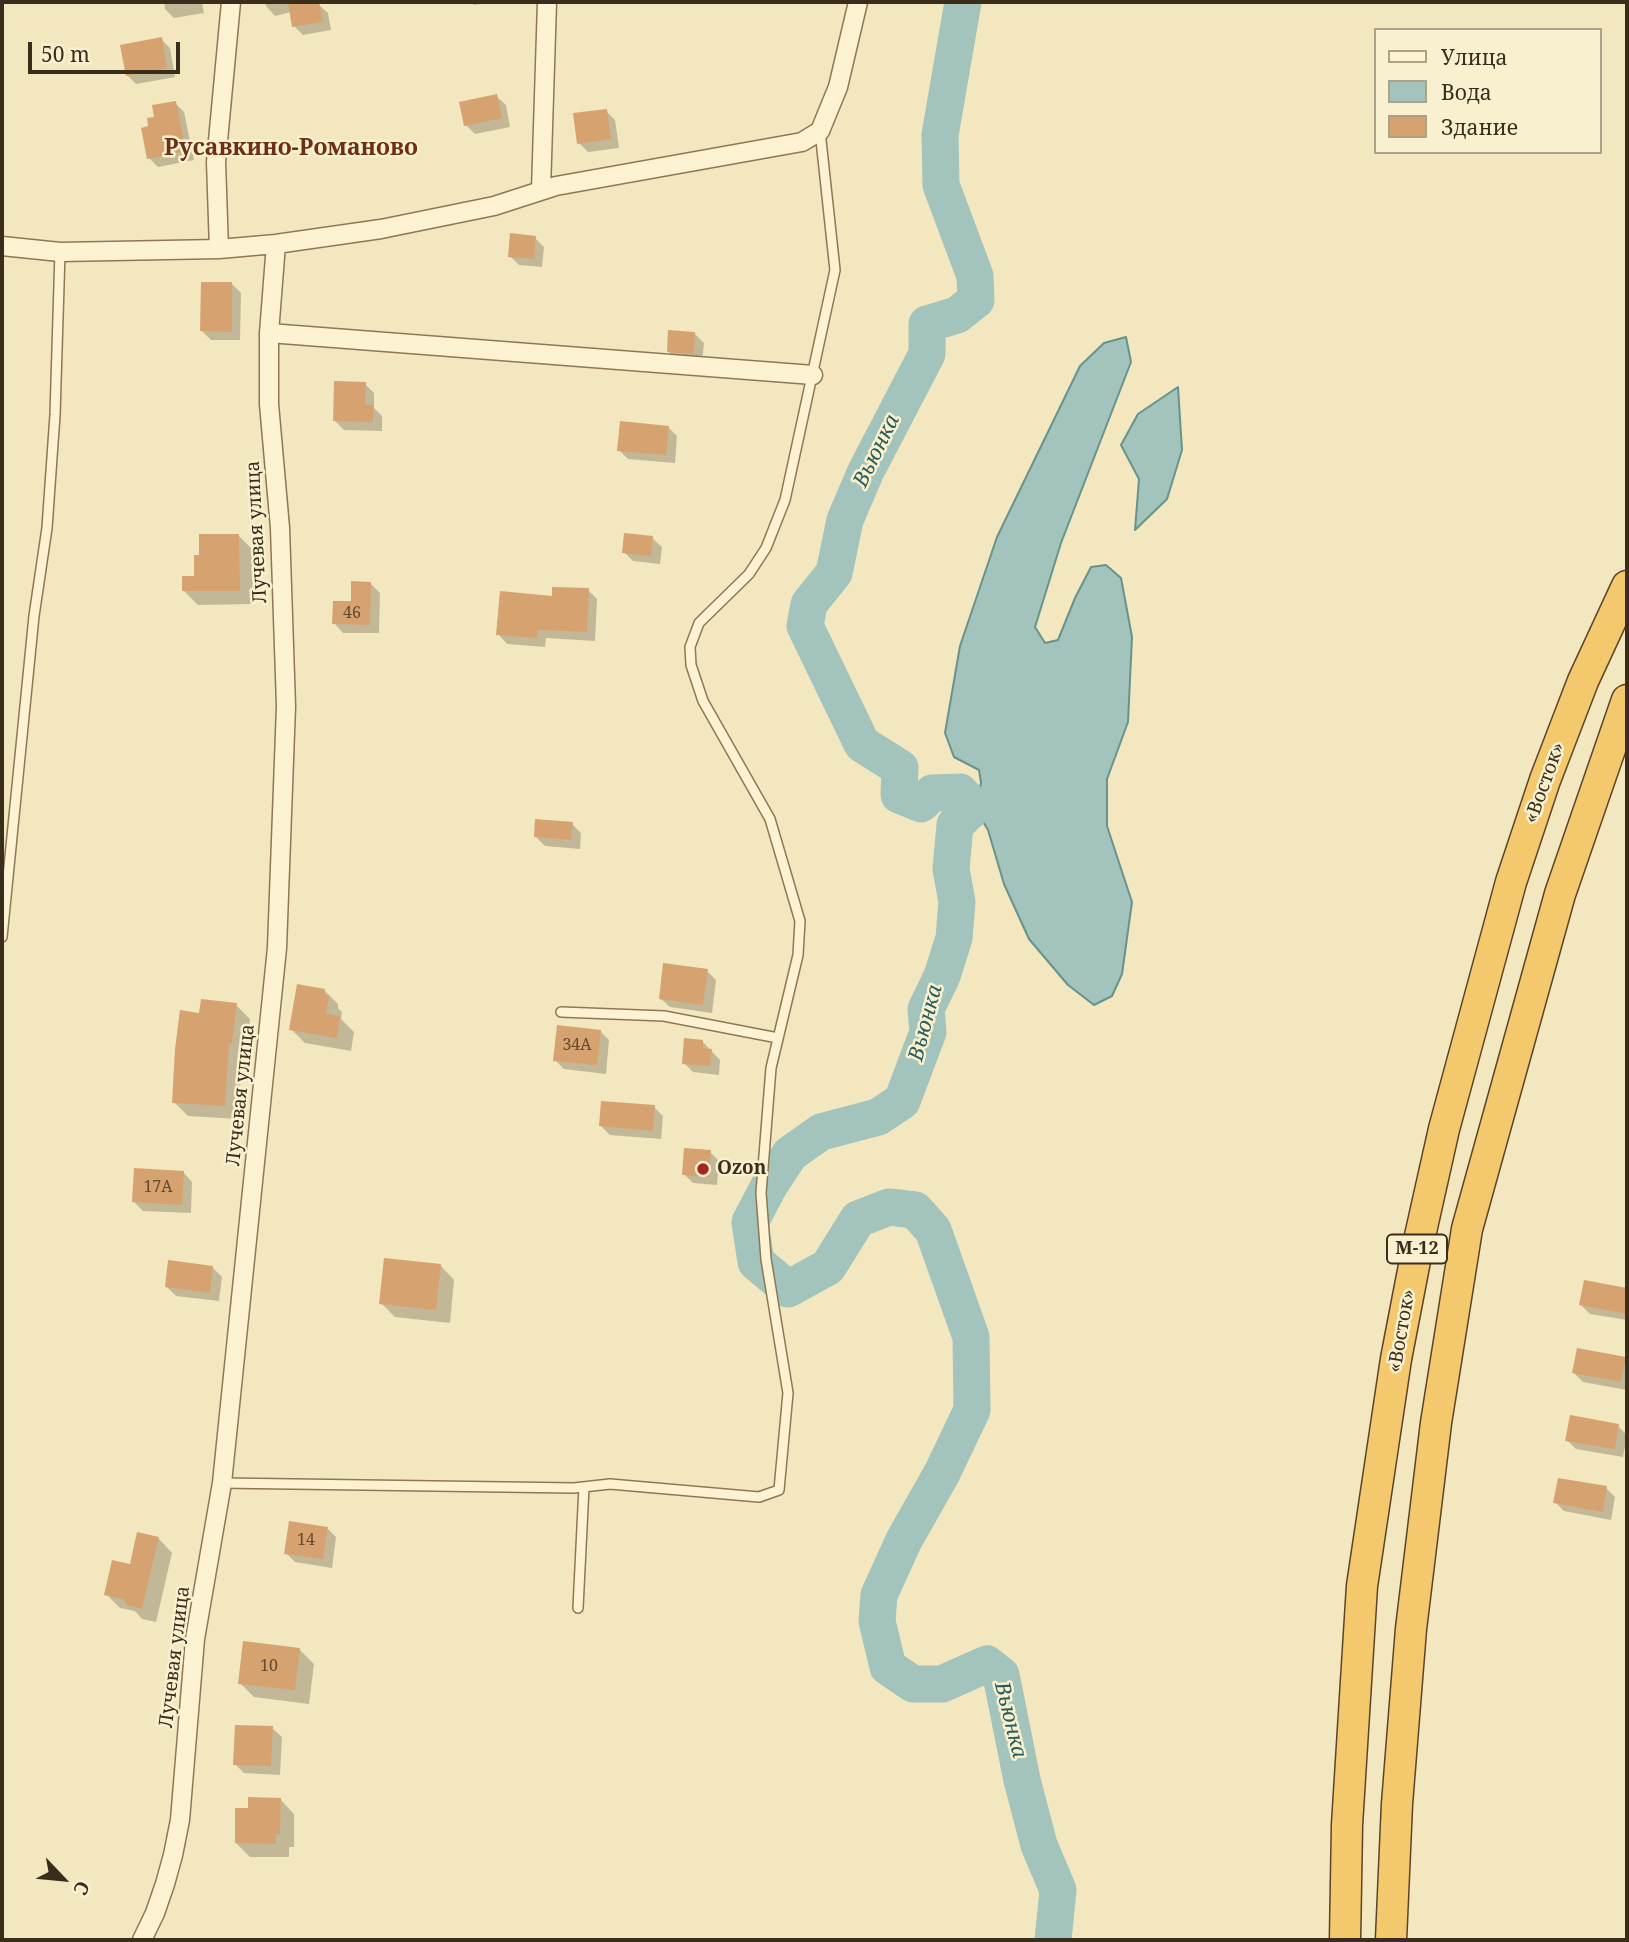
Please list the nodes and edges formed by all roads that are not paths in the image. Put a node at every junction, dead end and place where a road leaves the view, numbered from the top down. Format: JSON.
{"nodes":[{"id":1,"x":231,"y":2,"type":"edge"},
{"id":2,"x":547,"y":2,"type":"edge"},
{"id":3,"x":858,"y":2,"type":"edge"},
{"id":4,"x":820,"y":131,"type":"junction"},
{"id":5,"x":541,"y":190,"type":"junction"},
{"id":6,"x":276,"y":244,"type":"junction"},
{"id":7,"x":2,"y":246,"type":"edge"},
{"id":8,"x":219,"y":249,"type":"junction"},
{"id":9,"x":60,"y":253,"type":"junction"},
{"id":10,"x":269,"y":333,"type":"junction"},
{"id":11,"x":813,"y":375,"type":"junction"},
{"id":12,"x":1627,"y":586,"type":"edge"},
{"id":13,"x":1627,"y":700,"type":"edge"},
{"id":14,"x":2,"y":937,"type":"edge"},
{"id":15,"x":561,"y":1012,"type":"dead end"},
{"id":16,"x":778,"y":1038,"type":"junction"},
{"id":17,"x":222,"y":1483,"type":"junction"},
{"id":18,"x":584,"y":1487,"type":"junction"},
{"id":19,"x":578,"y":1608,"type":"dead end"},
{"id":20,"x":142,"y":1940,"type":"edge"},
{"id":21,"x":1345,"y":1940,"type":"edge"},
{"id":22,"x":1391,"y":1940,"type":"edge"}],
"edges":[{"from":1,"to":8,"type":"street"},
{"from":2,"to":5,"type":"street"},
{"from":3,"to":4,"type":"street"},
{"from":4,"to":5,"type":"street"},
{"from":4,"to":11,"type":"lane"},
{"from":5,"to":6,"type":"street"},
{"from":6,"to":8,"type":"street"},
{"from":6,"to":10,"type":"street","name":"Лучевая улица"},
{"from":7,"to":9,"type":"street"},
{"from":8,"to":9,"type":"street"},
{"from":9,"to":14,"type":"lane"},
{"from":10,"to":11,"type":"street"},
{"from":10,"to":17,"type":"street","name":"Лучевая улица"},
{"from":11,"to":16,"type":"lane"},
{"from":12,"to":21,"type":"highway","name":"«Восток»","number":"М-12"},
{"from":13,"to":22,"type":"highway","number":"М-12"},
{"from":15,"to":16,"type":"lane"},
{"from":16,"to":18,"type":"lane"},
{"from":17,"to":18,"type":"lane"},
{"from":17,"to":20,"type":"street","name":"Лучевая улица"},
{"from":18,"to":19,"type":"lane"}]}
